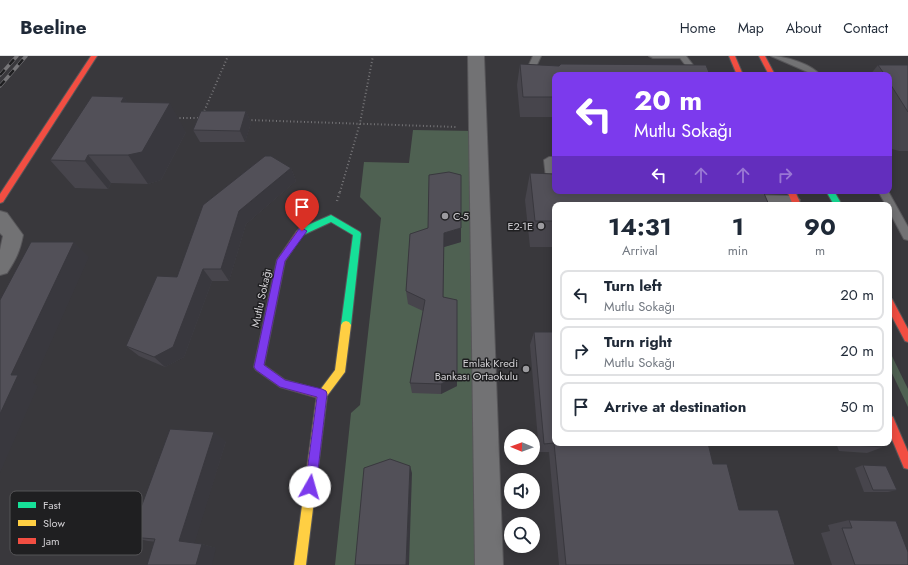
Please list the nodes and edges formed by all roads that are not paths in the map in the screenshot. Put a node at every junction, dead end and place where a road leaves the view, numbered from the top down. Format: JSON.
{"nodes":[{"id":1,"x":94,"y":56,"type":"edge"},
{"id":2,"x":476,"y":56,"type":"edge"},
{"id":3,"x":537,"y":56,"type":"edge"},
{"id":4,"x":653,"y":56,"type":"edge"},
{"id":5,"x":732,"y":56,"type":"edge"},
{"id":6,"x":762,"y":56,"type":"edge"},
{"id":7,"x":775,"y":56,"type":"edge"},
{"id":8,"x":695,"y":72,"type":"edge"},
{"id":9,"x":739,"y":72,"type":"edge"},
{"id":10,"x":770,"y":72,"type":"edge"},
{"id":11,"x":814,"y":72,"type":"edge"},
{"id":12,"x":552,"y":83,"type":"edge"},
{"id":13,"x":552,"y":160,"type":"edge"},
{"id":14,"x":552,"y":188,"type":"edge"},
{"id":15,"x":553,"y":194,"type":"edge"},
{"id":16,"x":553,"y":198,"type":"edge"},
{"id":17,"x":742,"y":198,"type":"edge"},
{"id":18,"x":795,"y":199,"type":"edge"},
{"id":19,"x":0,"y":200,"type":"edge"},
{"id":20,"x":892,"y":207,"type":"edge"},
{"id":21,"x":0,"y":218,"type":"edge"},
{"id":22,"x":908,"y":236,"type":"edge"},
{"id":23,"x":0,"y":267,"type":"edge"},
{"id":24,"x":892,"y":308,"type":"edge"},
{"id":25,"x":908,"y":338,"type":"edge"},
{"id":26,"x":322,"y":394,"type":"junction"},
{"id":27,"x":892,"y":427,"type":"edge"},
{"id":28,"x":908,"y":464,"type":"edge"},
{"id":29,"x":300,"y":565,"type":"edge"},
{"id":30,"x":489,"y":565,"type":"edge"}],
"edges":[{"from":1,"to":19,"type":"street"},
{"from":2,"to":30,"type":"street"},
{"from":3,"to":12,"type":"lane"},
{"from":4,"to":8,"type":"lane"},
{"from":5,"to":9,"type":"street"},
{"from":6,"to":10,"type":"street"},
{"from":7,"to":11,"type":"lane"},
{"from":13,"to":14,"type":"lane"},
{"from":15,"to":16,"type":"lane"},
{"from":17,"to":18,"type":"lane"},
{"from":20,"to":22,"type":"lane"},
{"from":21,"to":23,"type":"street"},
{"from":24,"to":25,"type":"street"},
{"from":26,"to":26,"type":"street","name":"Mutlu Sokağı"},
{"from":26,"to":29,"type":"street"},
{"from":27,"to":28,"type":"street"}]}
